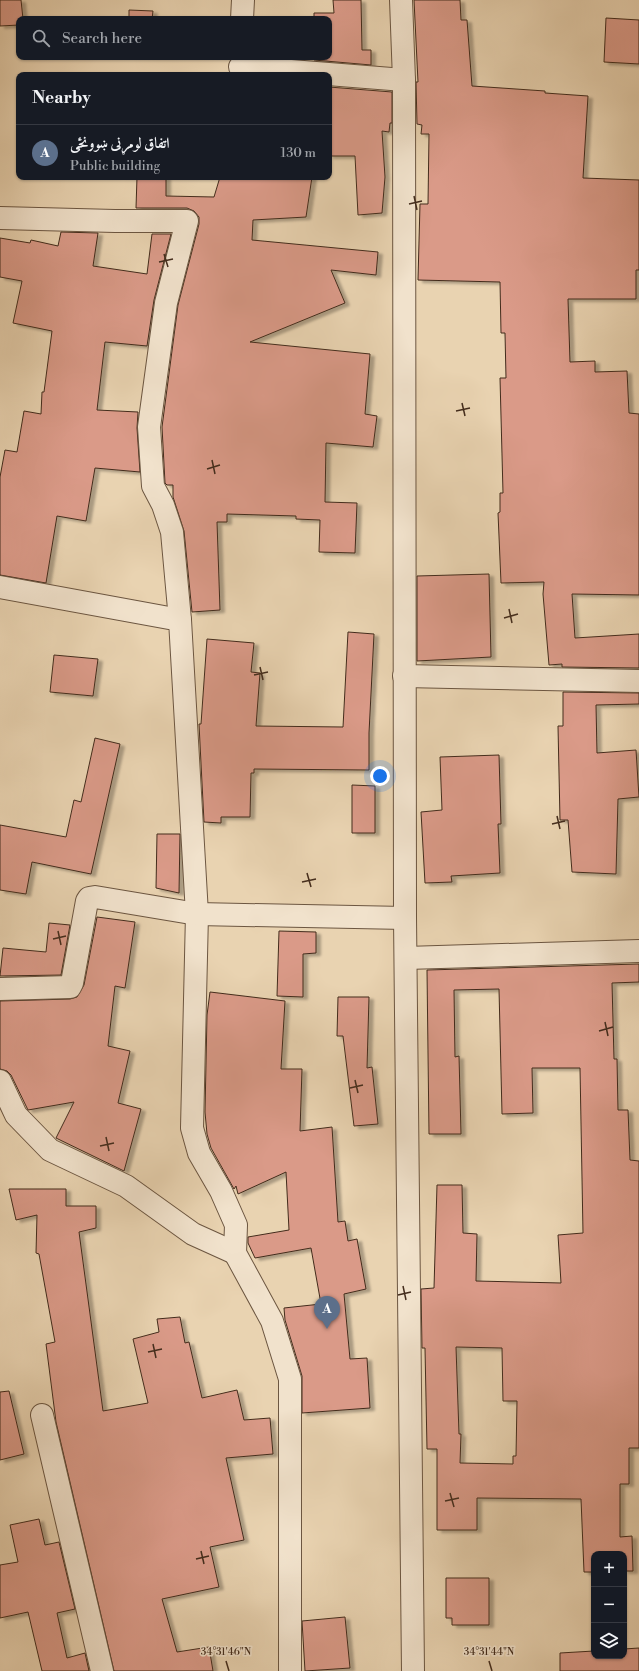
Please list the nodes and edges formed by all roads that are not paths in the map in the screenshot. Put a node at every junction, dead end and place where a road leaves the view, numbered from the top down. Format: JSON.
{"nodes":[{"id":1,"x":243,"y":0,"type":"edge"},
{"id":2,"x":401,"y":0,"type":"edge"},
{"id":3,"x":242,"y":16,"type":"edge"},
{"id":4,"x":240,"y":66,"type":"edge"},
{"id":5,"x":310,"y":72,"type":"edge"},
{"id":6,"x":332,"y":74,"type":"edge"},
{"id":7,"x":404,"y":80,"type":"junction"},
{"id":8,"x":0,"y":218,"type":"edge"},
{"id":9,"x":0,"y":587,"type":"edge"},
{"id":10,"x":180,"y":620,"type":"junction"},
{"id":11,"x":404,"y":676,"type":"junction"},
{"id":12,"x":639,"y":681,"type":"edge"},
{"id":13,"x":197,"y":914,"type":"junction"},
{"id":14,"x":405,"y":918,"type":"junction"},
{"id":15,"x":639,"y":951,"type":"edge"},
{"id":16,"x":406,"y":958,"type":"junction"},
{"id":17,"x":0,"y":989,"type":"edge"},
{"id":18,"x":0,"y":1081,"type":"edge"},
{"id":19,"x":236,"y":1253,"type":"junction"},
{"id":20,"x":42,"y":1416,"type":"dead end"},
{"id":21,"x":102,"y":1671,"type":"edge"},
{"id":22,"x":290,"y":1671,"type":"edge"},
{"id":23,"x":413,"y":1671,"type":"edge"}],
"edges":[{"from":1,"to":3,"type":"street"},
{"from":2,"to":7,"type":"street"},
{"from":4,"to":5,"type":"street"},
{"from":6,"to":7,"type":"street"},
{"from":7,"to":11,"type":"street"},
{"from":8,"to":10,"type":"street"},
{"from":9,"to":10,"type":"street"},
{"from":10,"to":13,"type":"street"},
{"from":11,"to":12,"type":"street"},
{"from":11,"to":14,"type":"street"},
{"from":13,"to":14,"type":"street"},
{"from":13,"to":17,"type":"street"},
{"from":13,"to":19,"type":"street"},
{"from":14,"to":16,"type":"street"},
{"from":15,"to":16,"type":"street"},
{"from":16,"to":23,"type":"street"},
{"from":18,"to":19,"type":"street"},
{"from":19,"to":22,"type":"street"},
{"from":20,"to":21,"type":"street"}]}
